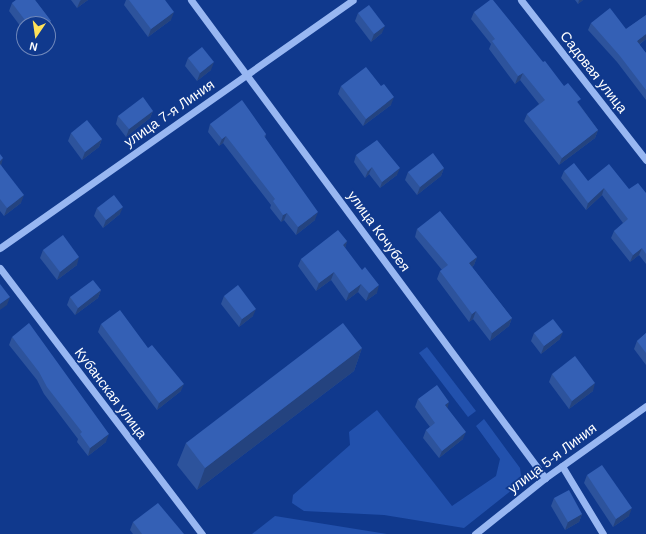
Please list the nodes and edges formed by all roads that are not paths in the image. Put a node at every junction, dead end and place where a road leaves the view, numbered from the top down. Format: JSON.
{"nodes":[{"id":1,"x":191,"y":0,"type":"edge"},
{"id":2,"x":353,"y":0,"type":"edge"},
{"id":3,"x":521,"y":0,"type":"edge"},
{"id":4,"x":248,"y":74,"type":"junction"},
{"id":5,"x":646,"y":160,"type":"edge"},
{"id":6,"x":0,"y":248,"type":"edge"},
{"id":7,"x":0,"y":268,"type":"edge"},
{"id":8,"x":646,"y":406,"type":"edge"},
{"id":9,"x":562,"y":466,"type":"junction"},
{"id":10,"x":545,"y":478,"type":"junction"},
{"id":11,"x":202,"y":534,"type":"edge"},
{"id":12,"x":475,"y":534,"type":"edge"},
{"id":13,"x":603,"y":534,"type":"edge"}],
"edges":[{"from":1,"to":4,"type":"street","name":"улица Кочубея"},
{"from":2,"to":4,"type":"street","name":"улица 7-я Линия"},
{"from":3,"to":5,"type":"street","name":"Садовая улица"},
{"from":4,"to":6,"type":"street","name":"улица 7-я Линия"},
{"from":4,"to":10,"type":"street","name":"улица Кочубея"},
{"from":7,"to":11,"type":"street","name":"Кубанская улица"},
{"from":8,"to":9,"type":"street","name":"улица 5-я Линия"},
{"from":9,"to":10,"type":"street","name":"улица 5-я Линия"},
{"from":9,"to":13,"type":"street"},
{"from":10,"to":12,"type":"street","name":"улица 5-я Линия"}]}
